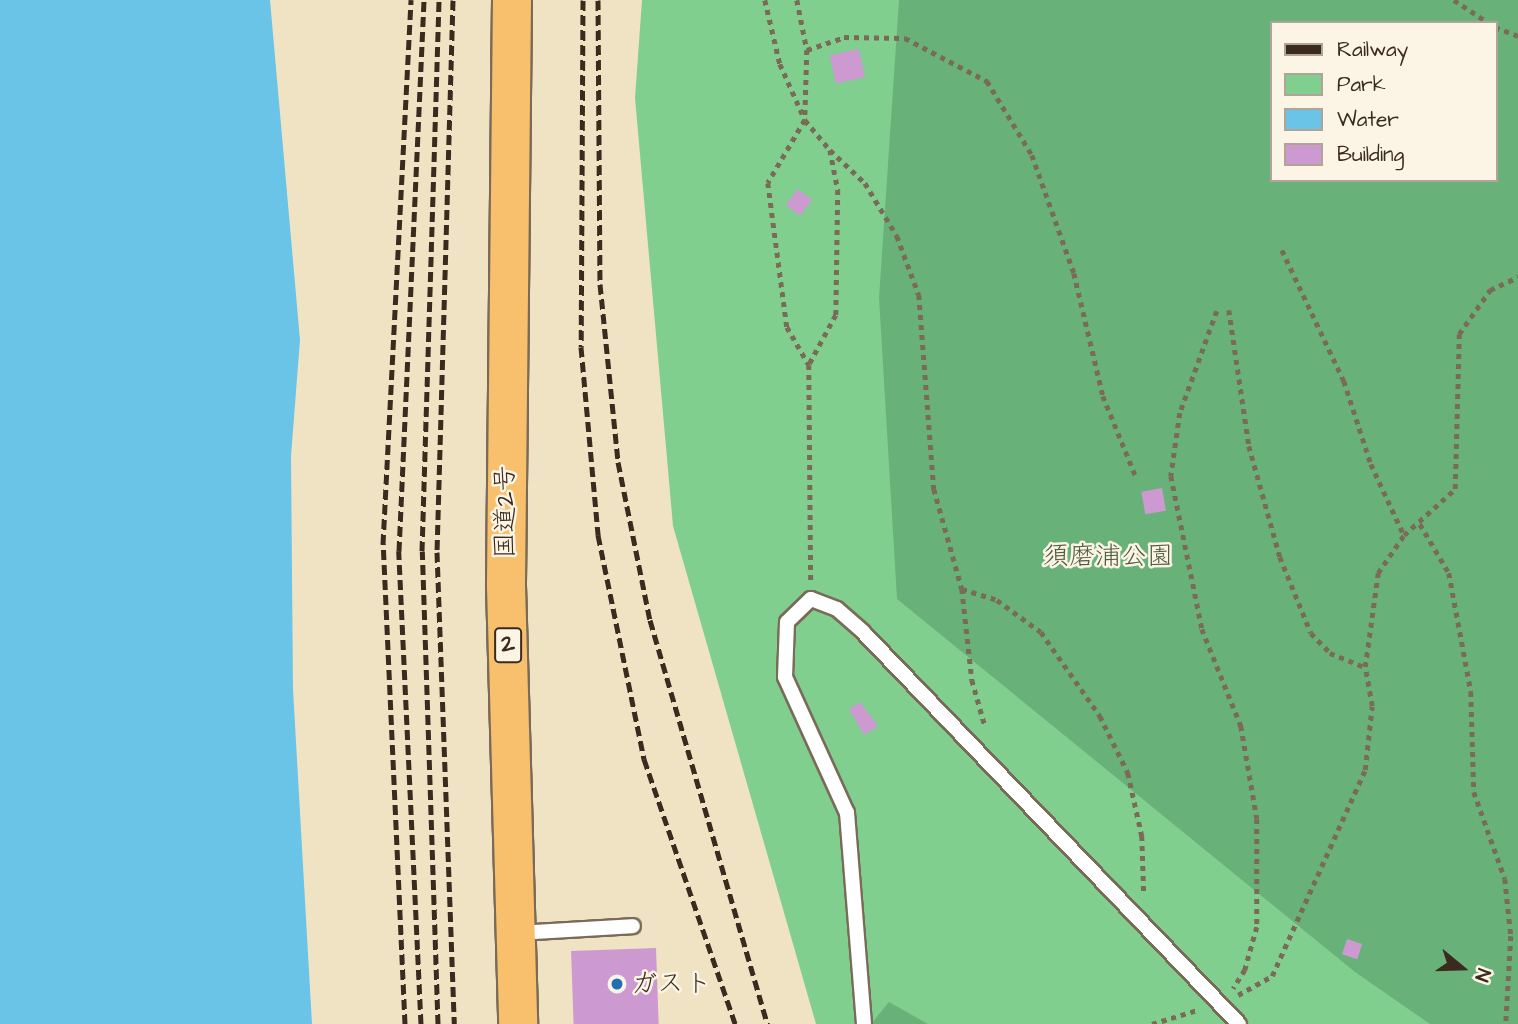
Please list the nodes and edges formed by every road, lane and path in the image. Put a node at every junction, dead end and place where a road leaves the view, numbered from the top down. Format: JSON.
{"nodes":[{"id":1,"x":512,"y":0,"type":"edge"},
{"id":2,"x":765,"y":0,"type":"edge"},
{"id":3,"x":797,"y":0,"type":"edge"},
{"id":4,"x":1454,"y":0,"type":"edge"},
{"id":5,"x":1486,"y":21,"type":"edge"},
{"id":6,"x":1497,"y":28,"type":"edge"},
{"id":7,"x":1518,"y":36,"type":"edge"},
{"id":8,"x":807,"y":50,"type":"junction"},
{"id":9,"x":805,"y":120,"type":"junction"},
{"id":10,"x":830,"y":150,"type":"junction"},
{"id":11,"x":1282,"y":250,"type":"dead end"},
{"id":12,"x":1518,"y":277,"type":"edge"},
{"id":13,"x":1229,"y":310,"type":"dead end"},
{"id":14,"x":1217,"y":312,"type":"dead end"},
{"id":15,"x":809,"y":365,"type":"junction"},
{"id":16,"x":1136,"y":477,"type":"dead end"},
{"id":17,"x":1420,"y":524,"type":"junction"},
{"id":18,"x":1404,"y":535,"type":"junction"},
{"id":19,"x":962,"y":589,"type":"junction"},
{"id":20,"x":811,"y":599,"type":"junction"},
{"id":21,"x":1365,"y":667,"type":"junction"},
{"id":22,"x":984,"y":758,"type":"junction"},
{"id":23,"x":1139,"y":918,"type":"junction"},
{"id":24,"x":633,"y":926,"type":"dead end"},
{"id":25,"x":515,"y":933,"type":"junction"},
{"id":26,"x":1222,"y":1004,"type":"junction"},
{"id":27,"x":518,"y":1024,"type":"edge"},
{"id":28,"x":864,"y":1024,"type":"edge"},
{"id":29,"x":1152,"y":1024,"type":"edge"},
{"id":30,"x":1239,"y":1024,"type":"edge"},
{"id":31,"x":1506,"y":1024,"type":"edge"}],
"edges":[{"from":1,"to":25,"type":"highway","name":"国道2号","number":"2"},
{"from":2,"to":9,"type":"path"},
{"from":3,"to":8,"type":"path"},
{"from":4,"to":5,"type":"path"},
{"from":6,"to":7,"type":"path"},
{"from":8,"to":9,"type":"path"},
{"from":8,"to":16,"type":"path"},
{"from":9,"to":10,"type":"path"},
{"from":9,"to":15,"type":"path"},
{"from":10,"to":15,"type":"path"},
{"from":10,"to":19,"type":"path"},
{"from":11,"to":18,"type":"path"},
{"from":12,"to":17,"type":"path"},
{"from":13,"to":21,"type":"path"},
{"from":14,"to":26,"type":"path"},
{"from":15,"to":20,"type":"path"},
{"from":17,"to":18,"type":"path"},
{"from":17,"to":31,"type":"path"},
{"from":18,"to":21,"type":"path"},
{"from":19,"to":22,"type":"path"},
{"from":19,"to":23,"type":"path"},
{"from":20,"to":22,"type":"lane"},
{"from":20,"to":28,"type":"lane"},
{"from":21,"to":26,"type":"path"},
{"from":22,"to":23,"type":"lane"},
{"from":23,"to":26,"type":"lane"},
{"from":24,"to":25,"type":"lane"},
{"from":25,"to":27,"type":"highway","name":"国道2号","number":"2"},
{"from":26,"to":29,"type":"path"},
{"from":26,"to":30,"type":"lane"}]}
